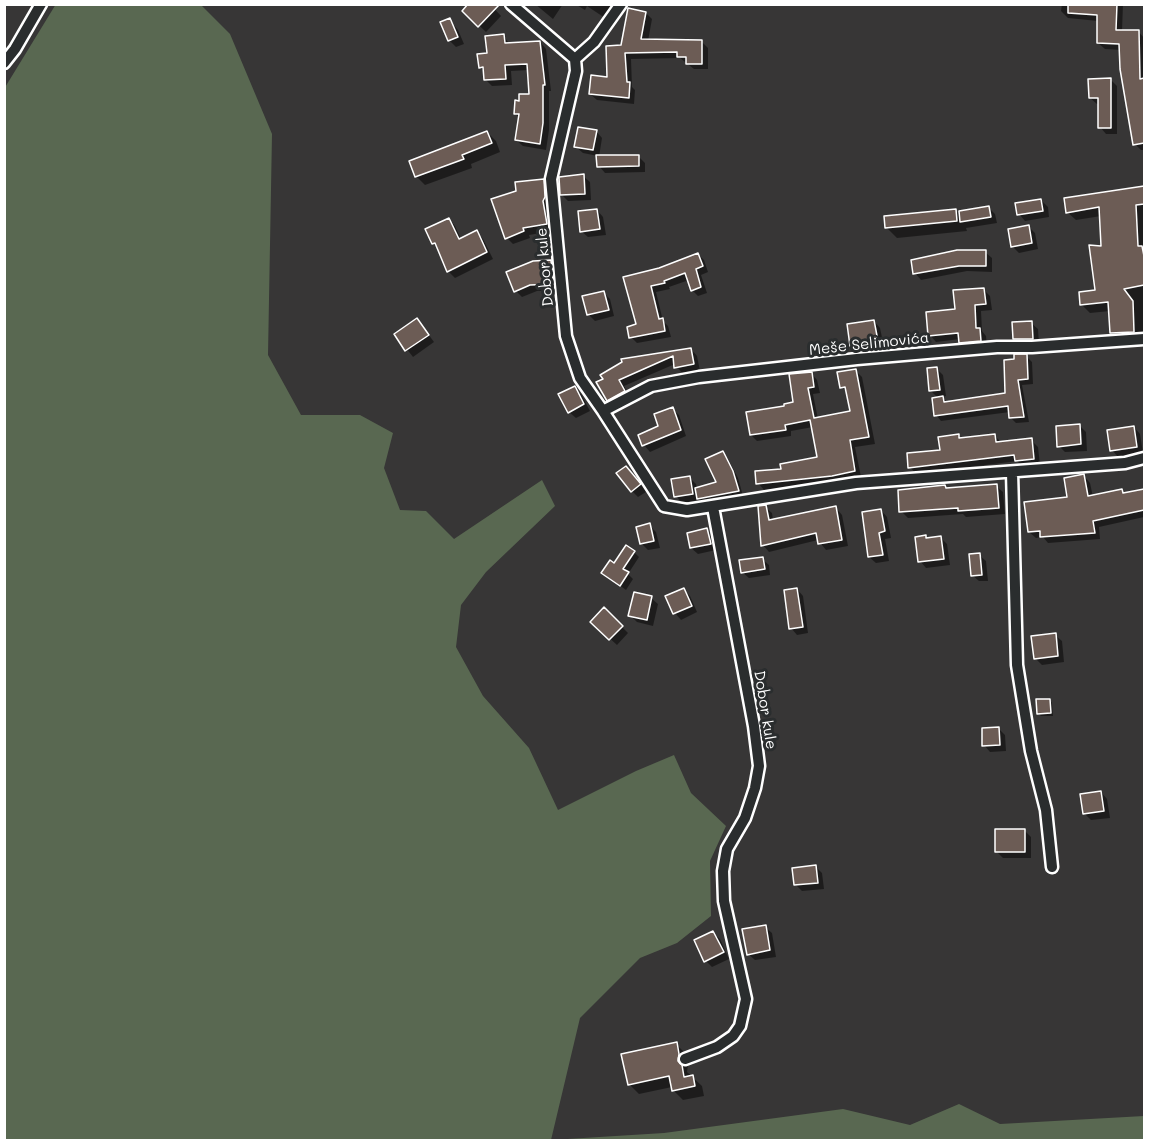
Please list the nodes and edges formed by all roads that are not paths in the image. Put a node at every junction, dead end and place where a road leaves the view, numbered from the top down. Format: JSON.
{"nodes":[{"id":1,"x":41,"y":4,"type":"edge"},
{"id":2,"x":512,"y":4,"type":"edge"},
{"id":3,"x":621,"y":4,"type":"edge"},
{"id":4,"x":575,"y":59,"type":"junction"},
{"id":5,"x":4,"y":63,"type":"edge"},
{"id":6,"x":1144,"y":339,"type":"edge"},
{"id":7,"x":603,"y":411,"type":"junction"},
{"id":8,"x":1144,"y":458,"type":"edge"},
{"id":9,"x":1012,"y":472,"type":"junction"},
{"id":10,"x":713,"y":507,"type":"junction"},
{"id":11,"x":1052,"y":867,"type":"dead end"},
{"id":12,"x":685,"y":1059,"type":"dead end"}],
"edges":[{"from":1,"to":5,"type":"street"},
{"from":2,"to":4,"type":"street"},
{"from":3,"to":4,"type":"street"},
{"from":4,"to":7,"type":"street","name":"Dobor kule"},
{"from":6,"to":7,"type":"street","name":"Meše Selimovića"},
{"from":7,"to":10,"type":"street","name":"Dobor kule"},
{"from":8,"to":9,"type":"street","name":"Dobor kule"},
{"from":9,"to":10,"type":"street","name":"Dobor kule"},
{"from":9,"to":11,"type":"street"},
{"from":10,"to":12,"type":"street","name":"Dobor kule"}]}
